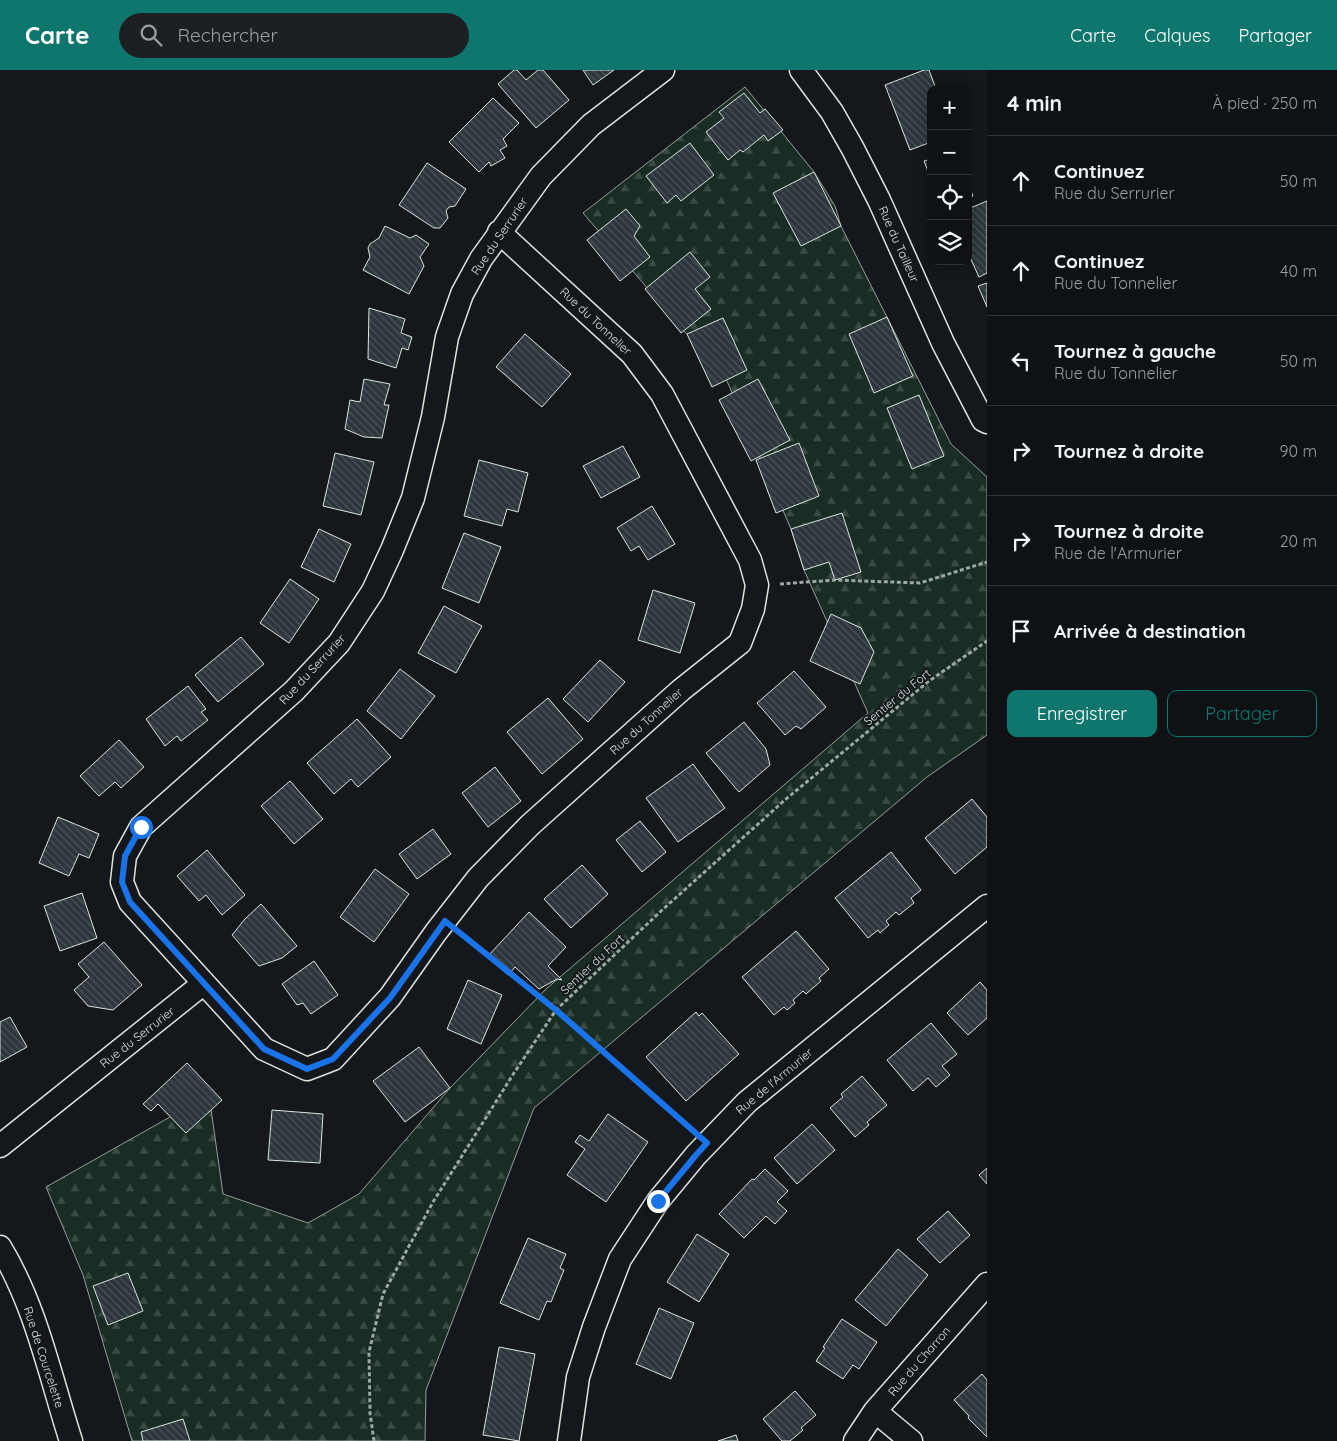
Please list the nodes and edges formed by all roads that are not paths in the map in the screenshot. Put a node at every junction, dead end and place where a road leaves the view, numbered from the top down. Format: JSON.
{"nodes":[{"id":1,"x":663,"y":70,"type":"edge"},
{"id":2,"x":801,"y":70,"type":"edge"},
{"id":3,"x":499,"y":232,"type":"junction"},
{"id":4,"x":987,"y":422,"type":"edge"},
{"id":5,"x":987,"y":906,"type":"edge"},
{"id":6,"x":204,"y":983,"type":"junction"},
{"id":7,"x":0,"y":1146,"type":"edge"},
{"id":8,"x":0,"y":1247,"type":"edge"},
{"id":9,"x":987,"y":1284,"type":"edge"},
{"id":10,"x":875,"y":1411,"type":"junction"},
{"id":11,"x":71,"y":1441,"type":"edge"},
{"id":12,"x":570,"y":1441,"type":"edge"},
{"id":13,"x":855,"y":1441,"type":"edge"},
{"id":14,"x":911,"y":1441,"type":"edge"}],
"edges":[{"from":1,"to":3,"type":"street","name":"Rue du Serrurier"},
{"from":2,"to":4,"type":"street","name":"Rue du Tailleur"},
{"from":3,"to":6,"type":"street","name":"Rue du Serrurier"},
{"from":3,"to":6,"type":"street","name":"Rue du Tonnelier"},
{"from":5,"to":12,"type":"street","name":"Rue de l'Armurier"},
{"from":6,"to":7,"type":"street","name":"Rue du Serrurier"},
{"from":8,"to":11,"type":"street","name":"Rue de Courcelette"},
{"from":9,"to":10,"type":"street","name":"Rue du Charron"},
{"from":10,"to":13,"type":"street","name":"Rue du Charron"},
{"from":10,"to":14,"type":"street"}]}
